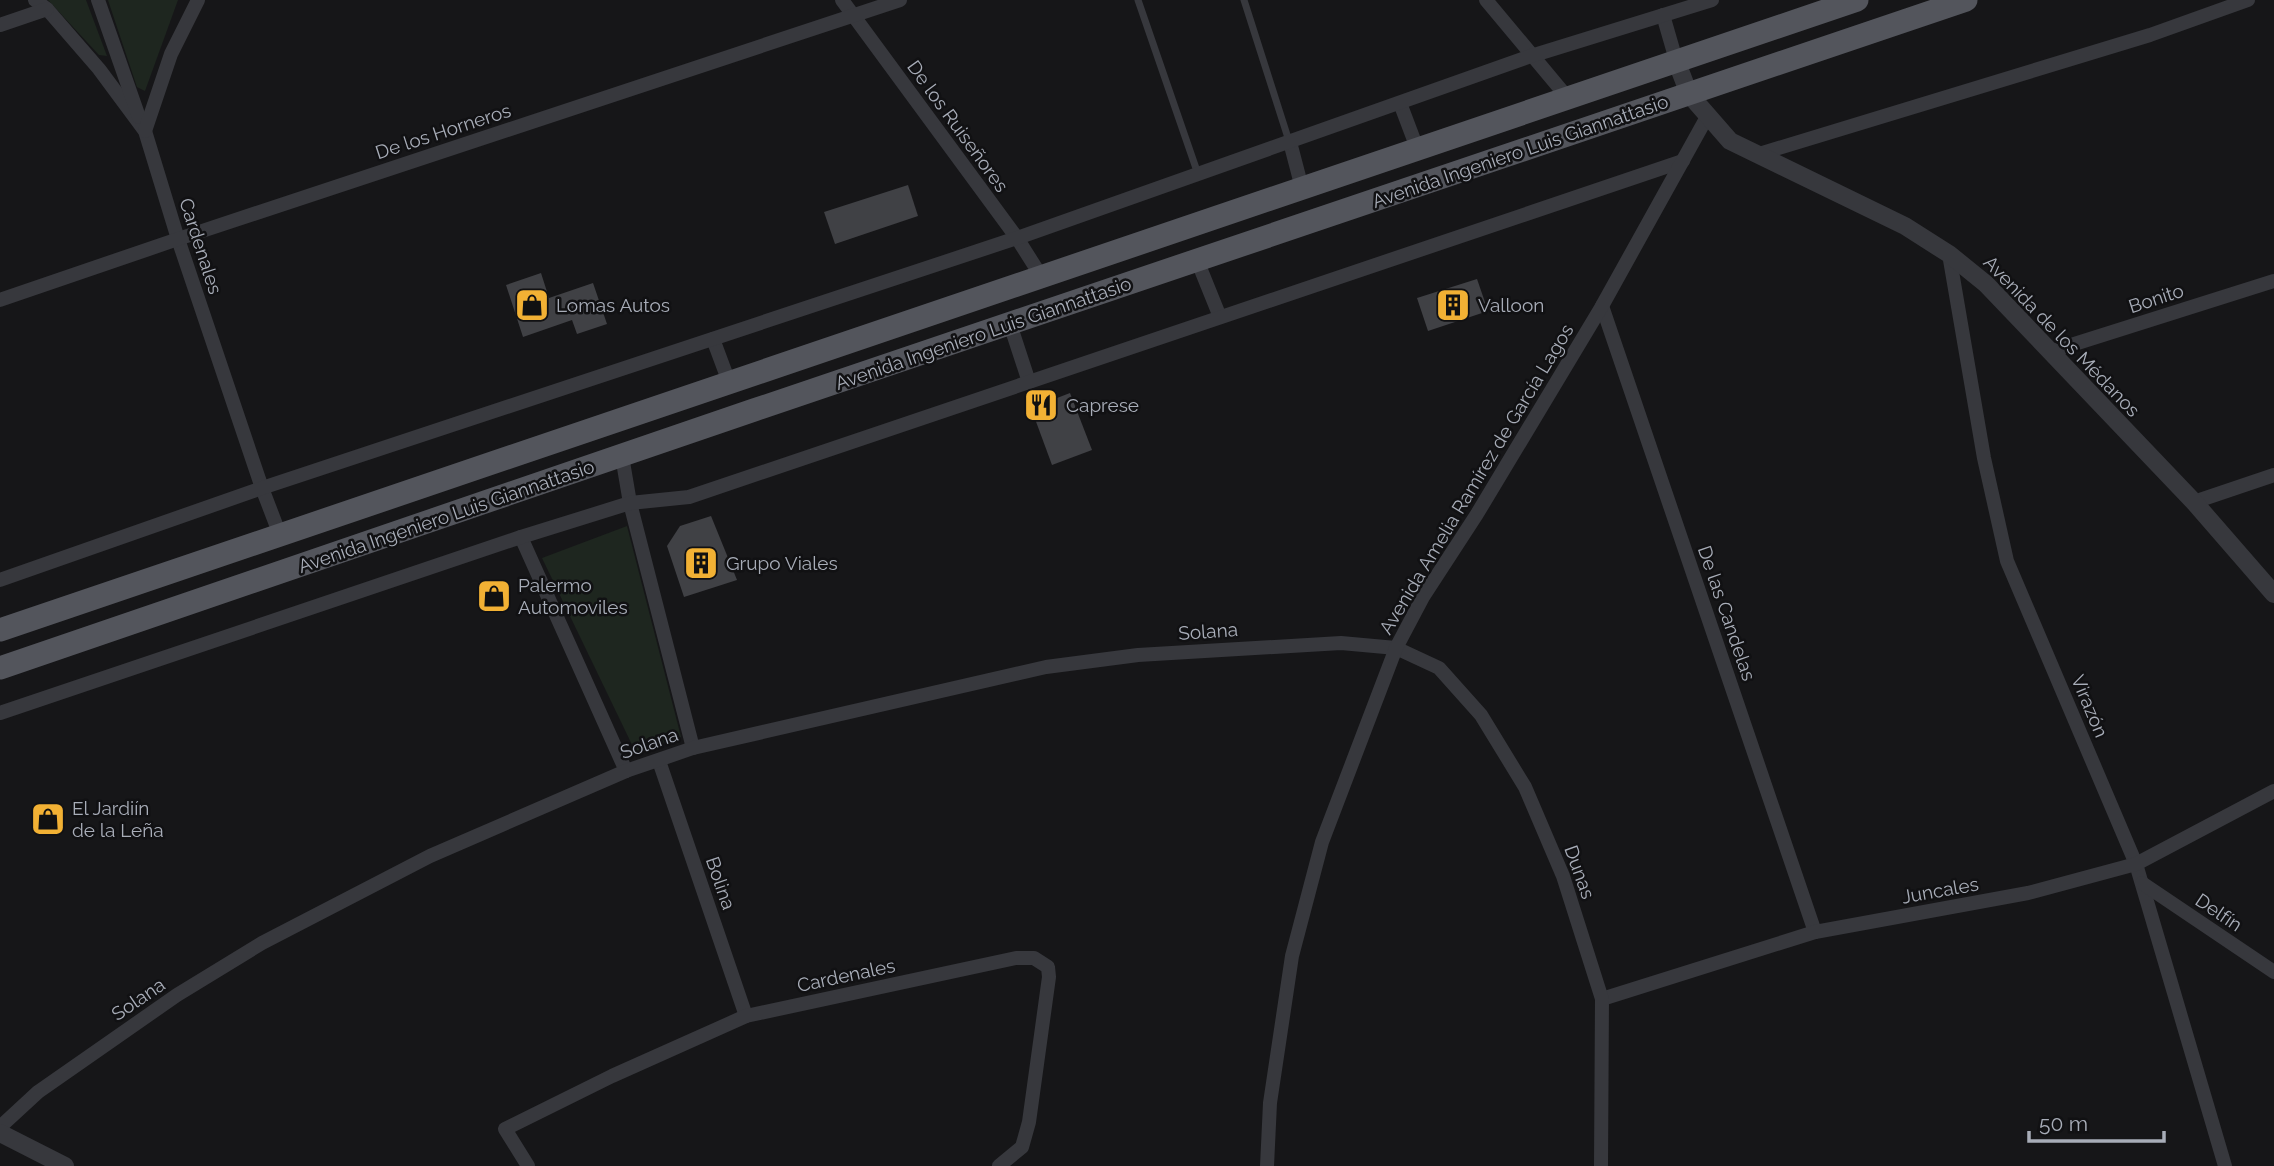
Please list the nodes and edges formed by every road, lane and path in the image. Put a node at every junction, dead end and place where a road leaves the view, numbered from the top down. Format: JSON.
{"nodes":[{"id":1,"x":35,"y":0,"type":"edge"},
{"id":2,"x":98,"y":0,"type":"edge"},
{"id":3,"x":198,"y":0,"type":"edge"},
{"id":4,"x":842,"y":0,"type":"edge"},
{"id":5,"x":900,"y":0,"type":"edge"},
{"id":6,"x":1138,"y":0,"type":"edge"},
{"id":7,"x":1244,"y":0,"type":"edge"},
{"id":8,"x":1486,"y":0,"type":"edge"},
{"id":9,"x":1712,"y":0,"type":"edge"},
{"id":10,"x":1857,"y":0,"type":"edge"},
{"id":11,"x":1966,"y":0,"type":"edge"},
{"id":12,"x":2248,"y":0,"type":"edge"},
{"id":13,"x":47,"y":9,"type":"junction"},
{"id":14,"x":854,"y":15,"type":"junction"},
{"id":15,"x":1663,"y":15,"type":"junction"},
{"id":16,"x":0,"y":25,"type":"edge"},
{"id":17,"x":1531,"y":56,"type":"junction"},
{"id":18,"x":1676,"y":60,"type":"junction"},
{"id":19,"x":1689,"y":94,"type":"junction"},
{"id":20,"x":1567,"y":97,"type":"junction"},
{"id":21,"x":1400,"y":103,"type":"junction"},
{"id":22,"x":1707,"y":117,"type":"junction"},
{"id":23,"x":145,"y":131,"type":"junction"},
{"id":24,"x":1290,"y":142,"type":"junction"},
{"id":25,"x":1417,"y":148,"type":"junction"},
{"id":26,"x":1756,"y":155,"type":"junction"},
{"id":27,"x":1683,"y":161,"type":"junction"},
{"id":28,"x":1198,"y":174,"type":"junction"},
{"id":29,"x":1302,"y":188,"type":"junction"},
{"id":30,"x":1017,"y":238,"type":"junction"},
{"id":31,"x":178,"y":239,"type":"junction"},
{"id":32,"x":1949,"y":254,"type":"junction"},
{"id":33,"x":1197,"y":260,"type":"junction"},
{"id":34,"x":1041,"y":276,"type":"junction"},
{"id":35,"x":2274,"y":281,"type":"edge"},
{"id":36,"x":0,"y":300,"type":"edge"},
{"id":37,"x":1602,"y":306,"type":"junction"},
{"id":38,"x":1220,"y":317,"type":"junction"},
{"id":39,"x":1010,"y":324,"type":"junction"},
{"id":40,"x":713,"y":339,"type":"junction"},
{"id":41,"x":2049,"y":352,"type":"junction"},
{"id":42,"x":729,"y":382,"type":"junction"},
{"id":43,"x":1029,"y":382,"type":"junction"},
{"id":44,"x":622,"y":456,"type":"junction"},
{"id":45,"x":2274,"y":475,"type":"edge"},
{"id":46,"x":262,"y":488,"type":"junction"},
{"id":47,"x":2194,"y":502,"type":"junction"},
{"id":48,"x":630,"y":503,"type":"junction"},
{"id":49,"x":280,"y":535,"type":"junction"},
{"id":50,"x":521,"y":537,"type":"junction"},
{"id":51,"x":0,"y":580,"type":"edge"},
{"id":52,"x":2274,"y":594,"type":"edge"},
{"id":53,"x":0,"y":630,"type":"edge"},
{"id":54,"x":1396,"y":648,"type":"junction"},
{"id":55,"x":0,"y":668,"type":"edge"},
{"id":56,"x":0,"y":713,"type":"edge"},
{"id":57,"x":693,"y":748,"type":"junction"},
{"id":58,"x":659,"y":761,"type":"junction"},
{"id":59,"x":626,"y":771,"type":"junction"},
{"id":60,"x":2274,"y":791,"type":"edge"},
{"id":61,"x":2136,"y":864,"type":"junction"},
{"id":62,"x":2142,"y":883,"type":"junction"},
{"id":63,"x":1815,"y":932,"type":"junction"},
{"id":64,"x":2274,"y":972,"type":"edge"},
{"id":65,"x":1602,"y":999,"type":"junction"},
{"id":66,"x":746,"y":1016,"type":"junction"},
{"id":67,"x":0,"y":1127,"type":"edge"},
{"id":68,"x":0,"y":1133,"type":"edge"},
{"id":69,"x":65,"y":1166,"type":"edge"},
{"id":70,"x":528,"y":1166,"type":"edge"},
{"id":71,"x":999,"y":1166,"type":"edge"},
{"id":72,"x":1267,"y":1166,"type":"edge"},
{"id":73,"x":1601,"y":1166,"type":"edge"},
{"id":74,"x":2225,"y":1166,"type":"edge"}],
"edges":[{"from":1,"to":13,"type":"street","name":"Cardenales"},
{"from":2,"to":23,"type":"street"},
{"from":3,"to":23,"type":"street"},
{"from":4,"to":14,"type":"street","name":"De los Ruiseñores"},
{"from":5,"to":14,"type":"street","name":"De los Horneros"},
{"from":6,"to":28,"type":"lane"},
{"from":7,"to":24,"type":"lane"},
{"from":8,"to":17,"type":"street"},
{"from":9,"to":15,"type":"street"},
{"from":10,"to":18,"type":"main road","name":"Avenida Ingeniero Luis Giannattasio"},
{"from":11,"to":19,"type":"main road","name":"Avenida Ingeniero Luis Giannattasio"},
{"from":12,"to":26,"type":"street"},
{"from":13,"to":16,"type":"street"},
{"from":13,"to":23,"type":"street","name":"Cardenales"},
{"from":14,"to":30,"type":"street","name":"De los Ruiseñores"},
{"from":14,"to":31,"type":"street","name":"De los Horneros"},
{"from":15,"to":17,"type":"street"},
{"from":15,"to":18,"type":"street"},
{"from":17,"to":20,"type":"street"},
{"from":17,"to":21,"type":"street"},
{"from":18,"to":19,"type":"street","name":"Avenida de los Médanos"},
{"from":18,"to":20,"type":"main road","name":"Avenida Ingeniero Luis Giannattasio"},
{"from":19,"to":22,"type":"street","name":"Avenida de los Médanos"},
{"from":19,"to":33,"type":"main road","name":"Avenida Ingeniero Luis Giannattasio"},
{"from":20,"to":25,"type":"main road","name":"Avenida Ingeniero Luis Giannattasio"},
{"from":21,"to":24,"type":"street"},
{"from":21,"to":25,"type":"street"},
{"from":22,"to":26,"type":"street","name":"Avenida de los Médanos"},
{"from":22,"to":27,"type":"street","name":"Avenida Amelia Ramírez de García Lagos"},
{"from":23,"to":31,"type":"street","name":"Cardenales"},
{"from":24,"to":28,"type":"street"},
{"from":24,"to":29,"type":"street"},
{"from":25,"to":29,"type":"main road","name":"Avenida Ingeniero Luis Giannattasio"},
{"from":26,"to":32,"type":"street","name":"Avenida de los Médanos"},
{"from":27,"to":37,"type":"street","name":"Avenida Amelia Ramírez de García Lagos"},
{"from":27,"to":38,"type":"street"},
{"from":28,"to":30,"type":"street"},
{"from":29,"to":34,"type":"main road","name":"Avenida Ingeniero Luis Giannattasio"},
{"from":30,"to":34,"type":"street","name":"De los Ruiseñores"},
{"from":30,"to":40,"type":"street"},
{"from":31,"to":36,"type":"street","name":"De los Horneros"},
{"from":31,"to":46,"type":"street","name":"Cardenales"},
{"from":32,"to":41,"type":"street","name":"Avenida de los Médanos"},
{"from":32,"to":61,"type":"street","name":"Virazón"},
{"from":33,"to":38,"type":"street"},
{"from":33,"to":39,"type":"main road","name":"Avenida Ingeniero Luis Giannattasio"},
{"from":34,"to":42,"type":"main road","name":"Avenida Ingeniero Luis Giannattasio"},
{"from":35,"to":41,"type":"street","name":"Bonito"},
{"from":37,"to":54,"type":"street","name":"Avenida Amelia Ramírez de García Lagos"},
{"from":37,"to":63,"type":"street","name":"De las Candelas"},
{"from":38,"to":43,"type":"street"},
{"from":39,"to":43,"type":"street"},
{"from":39,"to":44,"type":"main road","name":"Avenida Ingeniero Luis Giannattasio"},
{"from":40,"to":42,"type":"street"},
{"from":40,"to":46,"type":"street"},
{"from":41,"to":47,"type":"street","name":"Avenida de los Médanos"},
{"from":42,"to":49,"type":"main road","name":"Avenida Ingeniero Luis Giannattasio"},
{"from":43,"to":48,"type":"street"},
{"from":44,"to":48,"type":"street"},
{"from":44,"to":55,"type":"main road","name":"Avenida Ingeniero Luis Giannattasio"},
{"from":45,"to":47,"type":"street"},
{"from":46,"to":49,"type":"street","name":"Cardenales"},
{"from":46,"to":51,"type":"street"},
{"from":47,"to":52,"type":"street","name":"Avenida de los Médanos"},
{"from":48,"to":50,"type":"street"},
{"from":48,"to":57,"type":"street"},
{"from":49,"to":53,"type":"main road","name":"Avenida Ingeniero Luis Giannattasio"},
{"from":50,"to":56,"type":"street"},
{"from":50,"to":59,"type":"street"},
{"from":54,"to":57,"type":"street","name":"Solana"},
{"from":54,"to":65,"type":"street","name":"Dunas"},
{"from":54,"to":72,"type":"street","name":"Avenida Amelia Ramírez de García Lagos"},
{"from":57,"to":58,"type":"street","name":"Solana"},
{"from":58,"to":59,"type":"street","name":"Solana"},
{"from":58,"to":66,"type":"street","name":"Bolina"},
{"from":59,"to":67,"type":"street","name":"Solana"},
{"from":60,"to":61,"type":"street","name":"Juncales"},
{"from":61,"to":62,"type":"street","name":"Virazón"},
{"from":61,"to":63,"type":"street","name":"Juncales"},
{"from":62,"to":64,"type":"street","name":"Delfín"},
{"from":62,"to":74,"type":"street","name":"Virazón"},
{"from":63,"to":65,"type":"street","name":"Juncales"},
{"from":65,"to":73,"type":"street","name":"Dunas"},
{"from":66,"to":70,"type":"street","name":"Cardenales"},
{"from":66,"to":71,"type":"street","name":"Cardenales"},
{"from":68,"to":69,"type":"street"}]}
